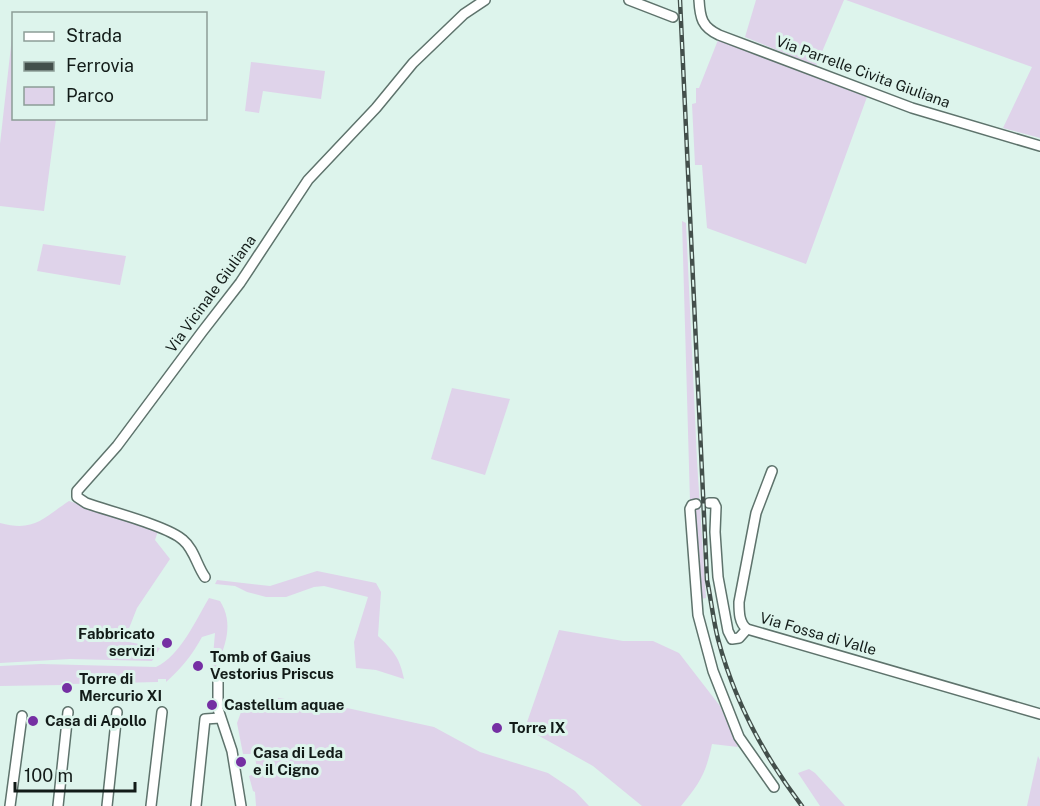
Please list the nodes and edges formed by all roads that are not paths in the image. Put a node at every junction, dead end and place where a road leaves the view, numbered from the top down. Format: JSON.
{"nodes":[{"id":1,"x":485,"y":0,"type":"edge"},
{"id":2,"x":629,"y":0,"type":"edge"},
{"id":3,"x":699,"y":0,"type":"edge"},
{"id":4,"x":673,"y":17,"type":"dead end"},
{"id":5,"x":1040,"y":146,"type":"edge"},
{"id":6,"x":772,"y":471,"type":"dead end"},
{"id":7,"x":709,"y":502,"type":"dead end"},
{"id":8,"x":696,"y":504,"type":"dead end"},
{"id":9,"x":205,"y":577,"type":"dead end"},
{"id":10,"x":747,"y":629,"type":"junction"},
{"id":11,"x":218,"y":673,"type":"dead end"},
{"id":12,"x":68,"y":712,"type":"dead end"},
{"id":13,"x":117,"y":712,"type":"dead end"},
{"id":14,"x":162,"y":712,"type":"dead end"},
{"id":15,"x":219,"y":713,"type":"junction"},
{"id":16,"x":1040,"y":714,"type":"edge"},
{"id":17,"x":22,"y":716,"type":"dead end"},
{"id":18,"x":774,"y":787,"type":"dead end"},
{"id":19,"x":10,"y":806,"type":"edge"},
{"id":20,"x":58,"y":806,"type":"edge"},
{"id":21,"x":107,"y":806,"type":"edge"},
{"id":22,"x":151,"y":806,"type":"edge"},
{"id":23,"x":196,"y":806,"type":"edge"},
{"id":24,"x":241,"y":806,"type":"edge"}],
"edges":[{"from":1,"to":9,"type":"street","name":"Via Vicinale Giuliana"},
{"from":2,"to":4,"type":"street"},
{"from":3,"to":5,"type":"street","name":"Via Parrelle Civita Giuliana"},
{"from":6,"to":10,"type":"street","name":"Via Fossa di Valle"},
{"from":7,"to":10,"type":"street"},
{"from":8,"to":18,"type":"street"},
{"from":10,"to":16,"type":"street","name":"Via Fossa di Valle"},
{"from":11,"to":15,"type":"street"},
{"from":12,"to":20,"type":"street"},
{"from":13,"to":21,"type":"street"},
{"from":14,"to":22,"type":"street"},
{"from":15,"to":23,"type":"street"},
{"from":15,"to":24,"type":"street"},
{"from":17,"to":19,"type":"street"}]}
